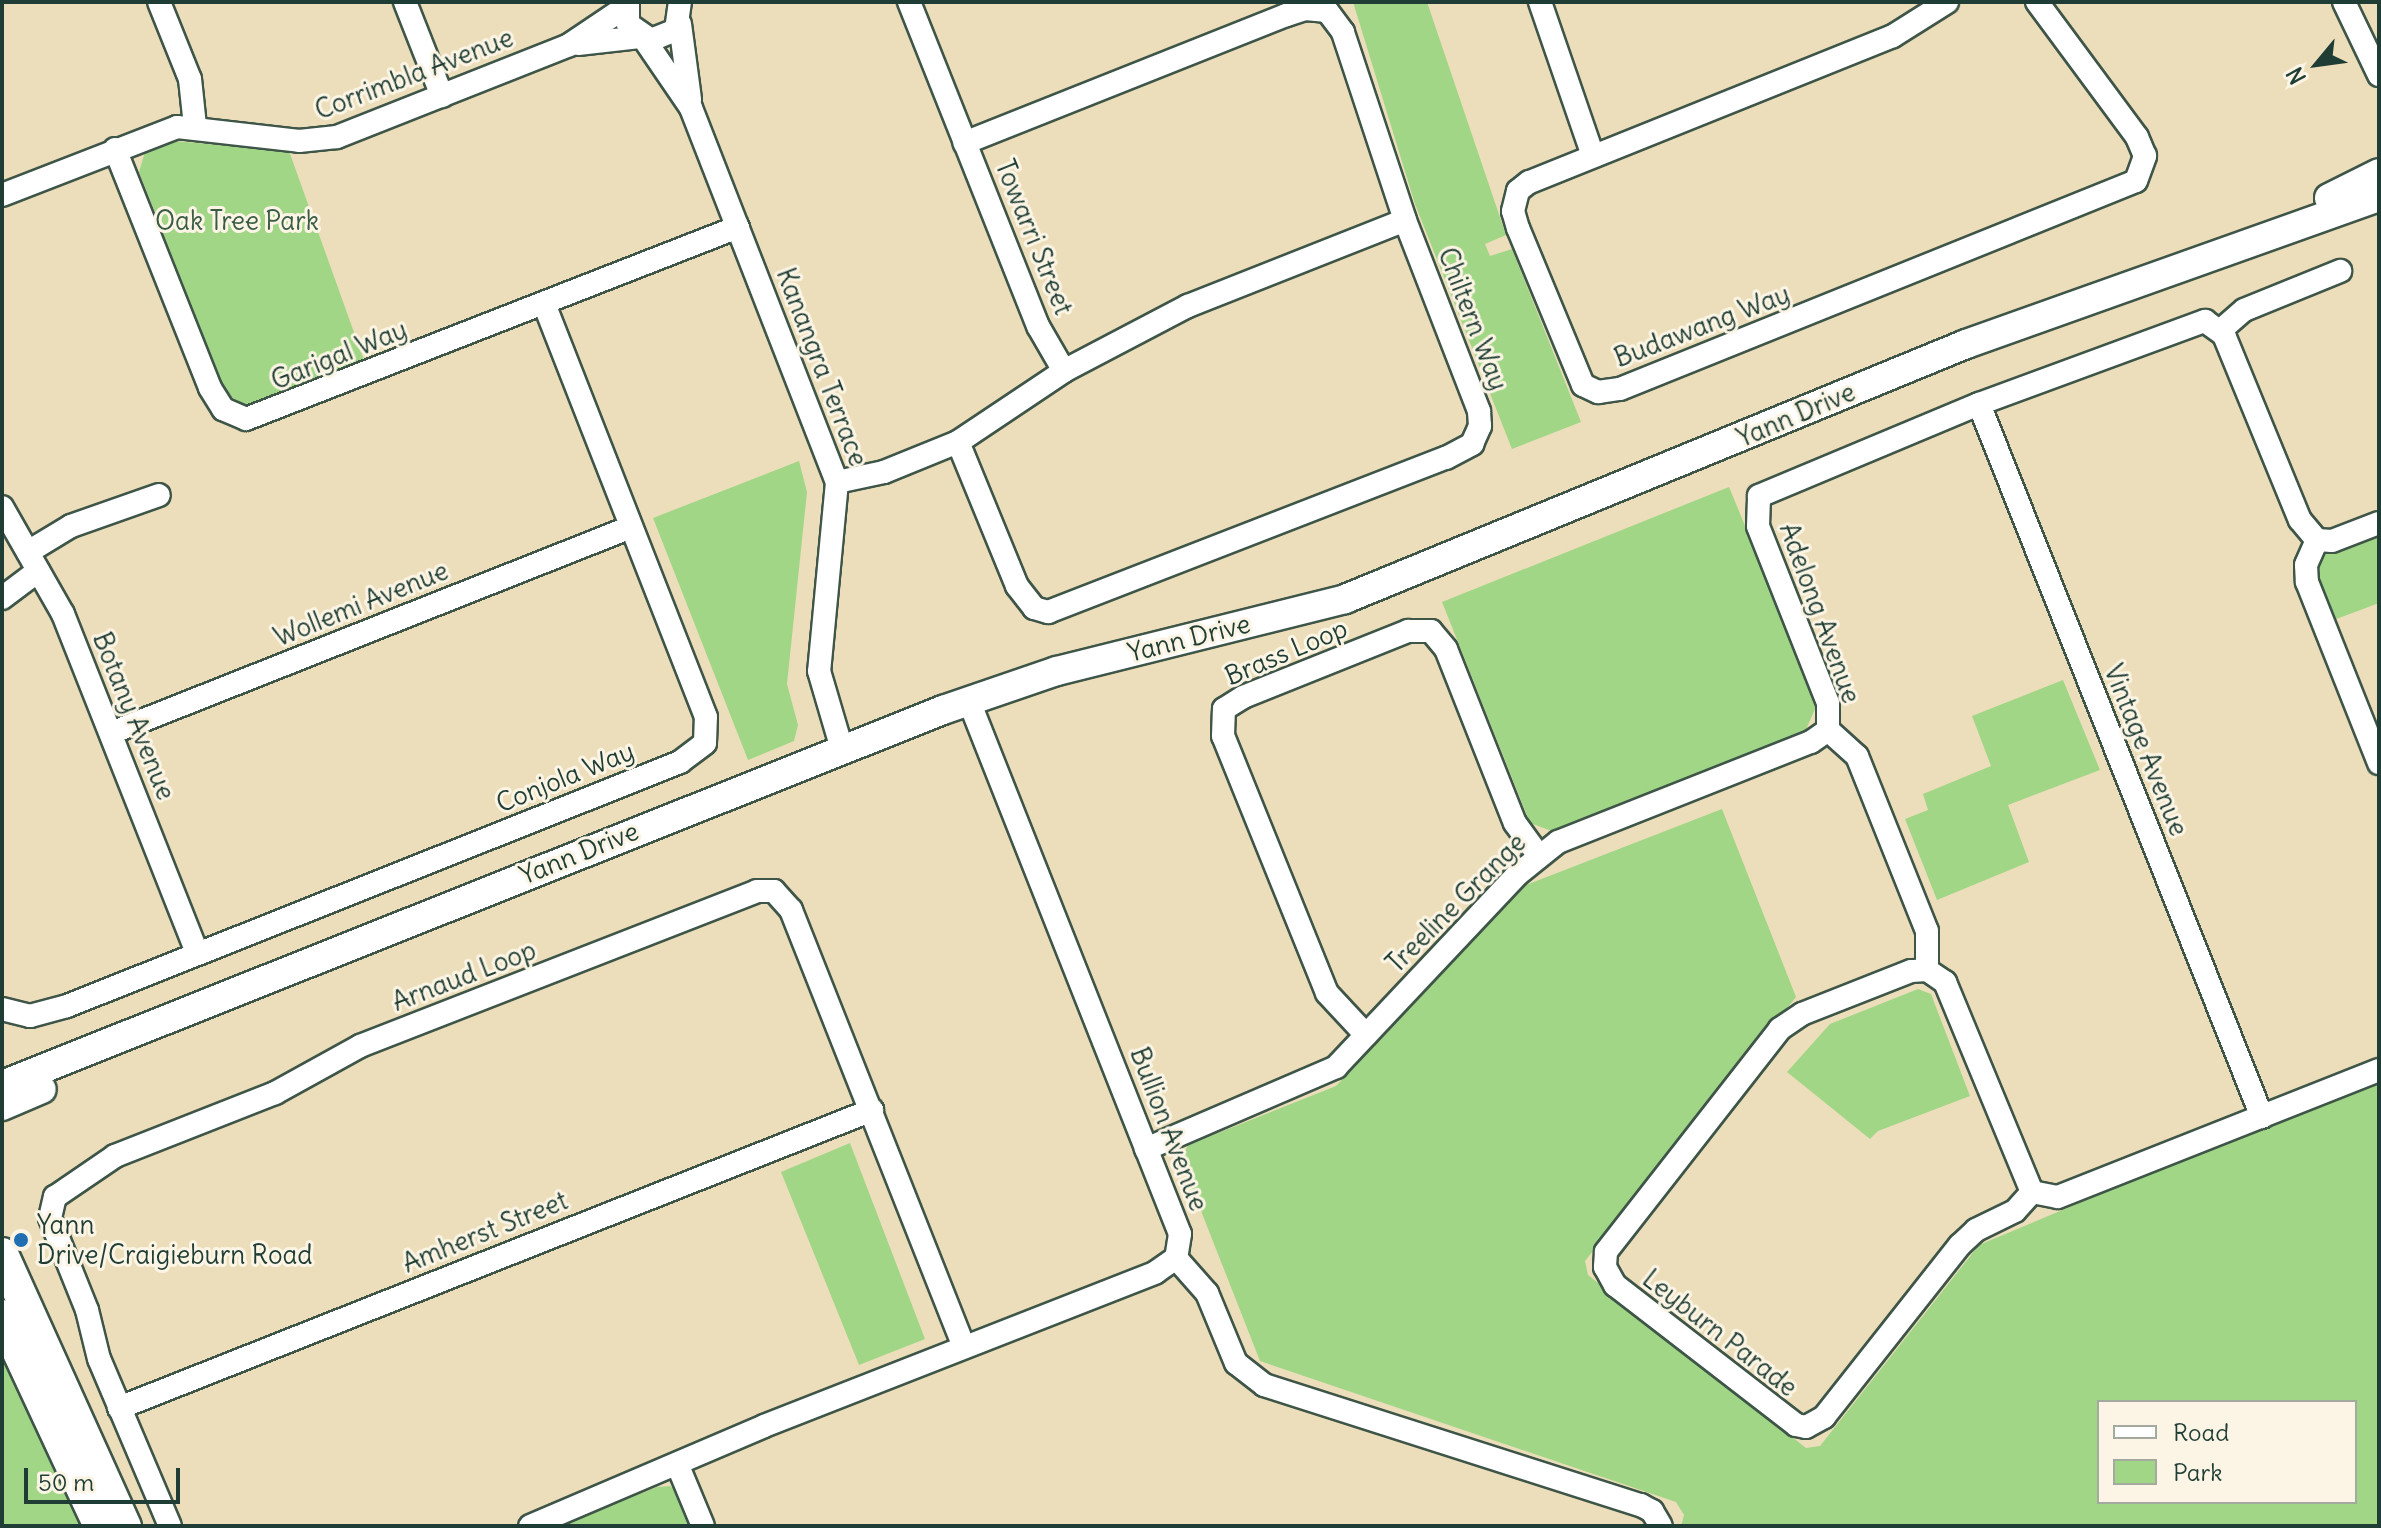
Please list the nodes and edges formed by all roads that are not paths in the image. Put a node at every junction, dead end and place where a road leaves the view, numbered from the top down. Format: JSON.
{"nodes":[{"id":1,"x":159,"y":2,"type":"edge"},
{"id":2,"x":405,"y":2,"type":"edge"},
{"id":3,"x":702,"y":2,"type":"edge"},
{"id":4,"x":909,"y":2,"type":"edge"},
{"id":5,"x":1540,"y":2,"type":"edge"},
{"id":6,"x":1947,"y":2,"type":"edge"},
{"id":7,"x":2344,"y":2,"type":"edge"},
{"id":8,"x":627,"y":4,"type":"edge"},
{"id":9,"x":2047,"y":5,"type":"edge"},
{"id":10,"x":680,"y":15,"type":"edge"},
{"id":11,"x":642,"y":38,"type":"junction"},
{"id":12,"x":569,"y":45,"type":"junction"},
{"id":13,"x":2379,"y":75,"type":"edge"},
{"id":14,"x":442,"y":96,"type":"junction"},
{"id":15,"x":691,"y":108,"type":"junction"},
{"id":16,"x":195,"y":126,"type":"junction"},
{"id":17,"x":965,"y":143,"type":"junction"},
{"id":18,"x":115,"y":149,"type":"junction"},
{"id":19,"x":1593,"y":156,"type":"junction"},
{"id":20,"x":2379,"y":173,"type":"edge"},
{"id":21,"x":2,"y":195,"type":"edge"},
{"id":22,"x":2379,"y":197,"type":"edge"},
{"id":23,"x":1405,"y":220,"type":"junction"},
{"id":24,"x":738,"y":227,"type":"junction"},
{"id":25,"x":2233,"y":248,"type":"junction"},
{"id":26,"x":2340,"y":271,"type":"dead end"},
{"id":27,"x":544,"y":304,"type":"junction"},
{"id":28,"x":2221,"y":330,"type":"junction"},
{"id":29,"x":1064,"y":371,"type":"junction"},
{"id":30,"x":1979,"y":404,"type":"junction"},
{"id":31,"x":958,"y":442,"type":"junction"},
{"id":32,"x":837,"y":482,"type":"junction"},
{"id":33,"x":159,"y":495,"type":"dead end"},
{"id":34,"x":2,"y":507,"type":"edge"},
{"id":35,"x":2379,"y":523,"type":"edge"},
{"id":36,"x":631,"y":527,"type":"junction"},
{"id":37,"x":2317,"y":540,"type":"junction"},
{"id":38,"x":33,"y":562,"type":"junction"},
{"id":39,"x":2,"y":598,"type":"edge"},
{"id":40,"x":969,"y":701,"type":"junction"},
{"id":41,"x":1828,"y":730,"type":"junction"},
{"id":42,"x":111,"y":733,"type":"junction"},
{"id":43,"x":842,"y":749,"type":"junction"},
{"id":44,"x":2379,"y":763,"type":"edge"},
{"id":45,"x":1538,"y":855,"type":"junction"},
{"id":46,"x":197,"y":953,"type":"junction"},
{"id":47,"x":1927,"y":970,"type":"junction"},
{"id":48,"x":2,"y":1009,"type":"edge"},
{"id":49,"x":145,"y":1026,"type":"junction"},
{"id":50,"x":1366,"y":1035,"type":"junction"},
{"id":51,"x":2379,"y":1070,"type":"edge"},
{"id":52,"x":2,"y":1085,"type":"edge"},
{"id":53,"x":2,"y":1106,"type":"edge"},
{"id":54,"x":872,"y":1110,"type":"junction"},
{"id":55,"x":2262,"y":1117,"type":"junction"},
{"id":56,"x":1146,"y":1149,"type":"junction"},
{"id":57,"x":2032,"y":1192,"type":"junction"},
{"id":58,"x":2,"y":1254,"type":"edge"},
{"id":59,"x":1176,"y":1258,"type":"junction"},
{"id":60,"x":2,"y":1316,"type":"edge"},
{"id":61,"x":964,"y":1347,"type":"junction"},
{"id":62,"x":119,"y":1408,"type":"junction"},
{"id":63,"x":678,"y":1466,"type":"junction"},
{"id":64,"x":100,"y":1526,"type":"edge"},
{"id":65,"x":125,"y":1526,"type":"edge"},
{"id":66,"x":170,"y":1526,"type":"edge"},
{"id":67,"x":530,"y":1526,"type":"edge"},
{"id":68,"x":703,"y":1526,"type":"edge"},
{"id":69,"x":1661,"y":1526,"type":"edge"}],
"edges":[{"from":1,"to":16,"type":"street"},
{"from":2,"to":14,"type":"street"},
{"from":3,"to":10,"type":"street","name":"Corrimbla Avenue"},
{"from":4,"to":17,"type":"street","name":"Towarri Street"},
{"from":5,"to":19,"type":"street"},
{"from":6,"to":19,"type":"street","name":"Budawang Way"},
{"from":7,"to":13,"type":"street"},
{"from":8,"to":11,"type":"street","name":"Kanangra Terrace"},
{"from":8,"to":12,"type":"street","name":"Corrimbla Avenue"},
{"from":9,"to":19,"type":"street","name":"Budawang Way"},
{"from":10,"to":11,"type":"street","name":"Corrimbla Avenue"},
{"from":10,"to":15,"type":"street","name":"Kanangra Terrace"},
{"from":11,"to":12,"type":"street","name":"Corrimbla Avenue"},
{"from":11,"to":15,"type":"street","name":"Kanangra Terrace"},
{"from":12,"to":14,"type":"street","name":"Corrimbla Avenue"},
{"from":14,"to":16,"type":"street","name":"Corrimbla Avenue"},
{"from":15,"to":24,"type":"street","name":"Kanangra Terrace"},
{"from":16,"to":18,"type":"street","name":"Corrimbla Avenue"},
{"from":17,"to":23,"type":"street","name":"Chiltern Way"},
{"from":17,"to":29,"type":"street","name":"Towarri Street"},
{"from":18,"to":21,"type":"street","name":"Corrimbla Avenue"},
{"from":18,"to":27,"type":"street","name":"Garigal Way"},
{"from":20,"to":25,"type":"street","name":"Yann Drive"},
{"from":22,"to":25,"type":"street","name":"Yann Drive"},
{"from":23,"to":29,"type":"street"},
{"from":23,"to":31,"type":"street","name":"Chiltern Way"},
{"from":24,"to":27,"type":"street","name":"Garigal Way"},
{"from":24,"to":32,"type":"street","name":"Kanangra Terrace"},
{"from":25,"to":40,"type":"street","name":"Yann Drive"},
{"from":26,"to":28,"type":"street"},
{"from":27,"to":36,"type":"street","name":"Conjola Way"},
{"from":28,"to":30,"type":"street","name":"Adelong Avenue"},
{"from":28,"to":37,"type":"street"},
{"from":29,"to":31,"type":"street"},
{"from":30,"to":41,"type":"street","name":"Adelong Avenue"},
{"from":30,"to":55,"type":"street","name":"Vintage Avenue"},
{"from":31,"to":32,"type":"street"},
{"from":32,"to":43,"type":"street","name":"Kanangra Terrace"},
{"from":33,"to":38,"type":"street"},
{"from":34,"to":38,"type":"street","name":"Botany Avenue"},
{"from":35,"to":37,"type":"street"},
{"from":36,"to":42,"type":"street","name":"Wollemi Avenue"},
{"from":36,"to":46,"type":"street","name":"Conjola Way"},
{"from":37,"to":44,"type":"street"},
{"from":38,"to":39,"type":"street"},
{"from":38,"to":42,"type":"street","name":"Botany Avenue"},
{"from":40,"to":43,"type":"street","name":"Yann Drive"},
{"from":40,"to":56,"type":"street","name":"Bullion Avenue"},
{"from":41,"to":45,"type":"street","name":"Treeline Grange"},
{"from":41,"to":47,"type":"street","name":"Adelong Avenue"},
{"from":42,"to":46,"type":"street","name":"Botany Avenue"},
{"from":43,"to":49,"type":"street","name":"Yann Drive"},
{"from":45,"to":50,"type":"street","name":"Treeline Grange"},
{"from":45,"to":50,"type":"street","name":"Brass Loop"},
{"from":46,"to":48,"type":"street","name":"Conjola Way"},
{"from":47,"to":57,"type":"street"},
{"from":47,"to":57,"type":"street","name":"Leyburn Parade"},
{"from":49,"to":52,"type":"street","name":"Yann Drive"},
{"from":49,"to":53,"type":"street","name":"Yann Drive"},
{"from":50,"to":56,"type":"street","name":"Treeline Grange"},
{"from":51,"to":55,"type":"street"},
{"from":54,"to":61,"type":"street","name":"Arnaud Loop"},
{"from":54,"to":62,"type":"street","name":"Amherst Street"},
{"from":54,"to":62,"type":"street","name":"Arnaud Loop"},
{"from":55,"to":57,"type":"street"},
{"from":56,"to":59,"type":"street","name":"Bullion Avenue"},
{"from":58,"to":65,"type":"main road"},
{"from":59,"to":61,"type":"street"},
{"from":59,"to":69,"type":"street"},
{"from":60,"to":64,"type":"main road"},
{"from":61,"to":63,"type":"street"},
{"from":62,"to":66,"type":"street","name":"Arnaud Loop"},
{"from":63,"to":67,"type":"street"},
{"from":63,"to":68,"type":"street"}]}
